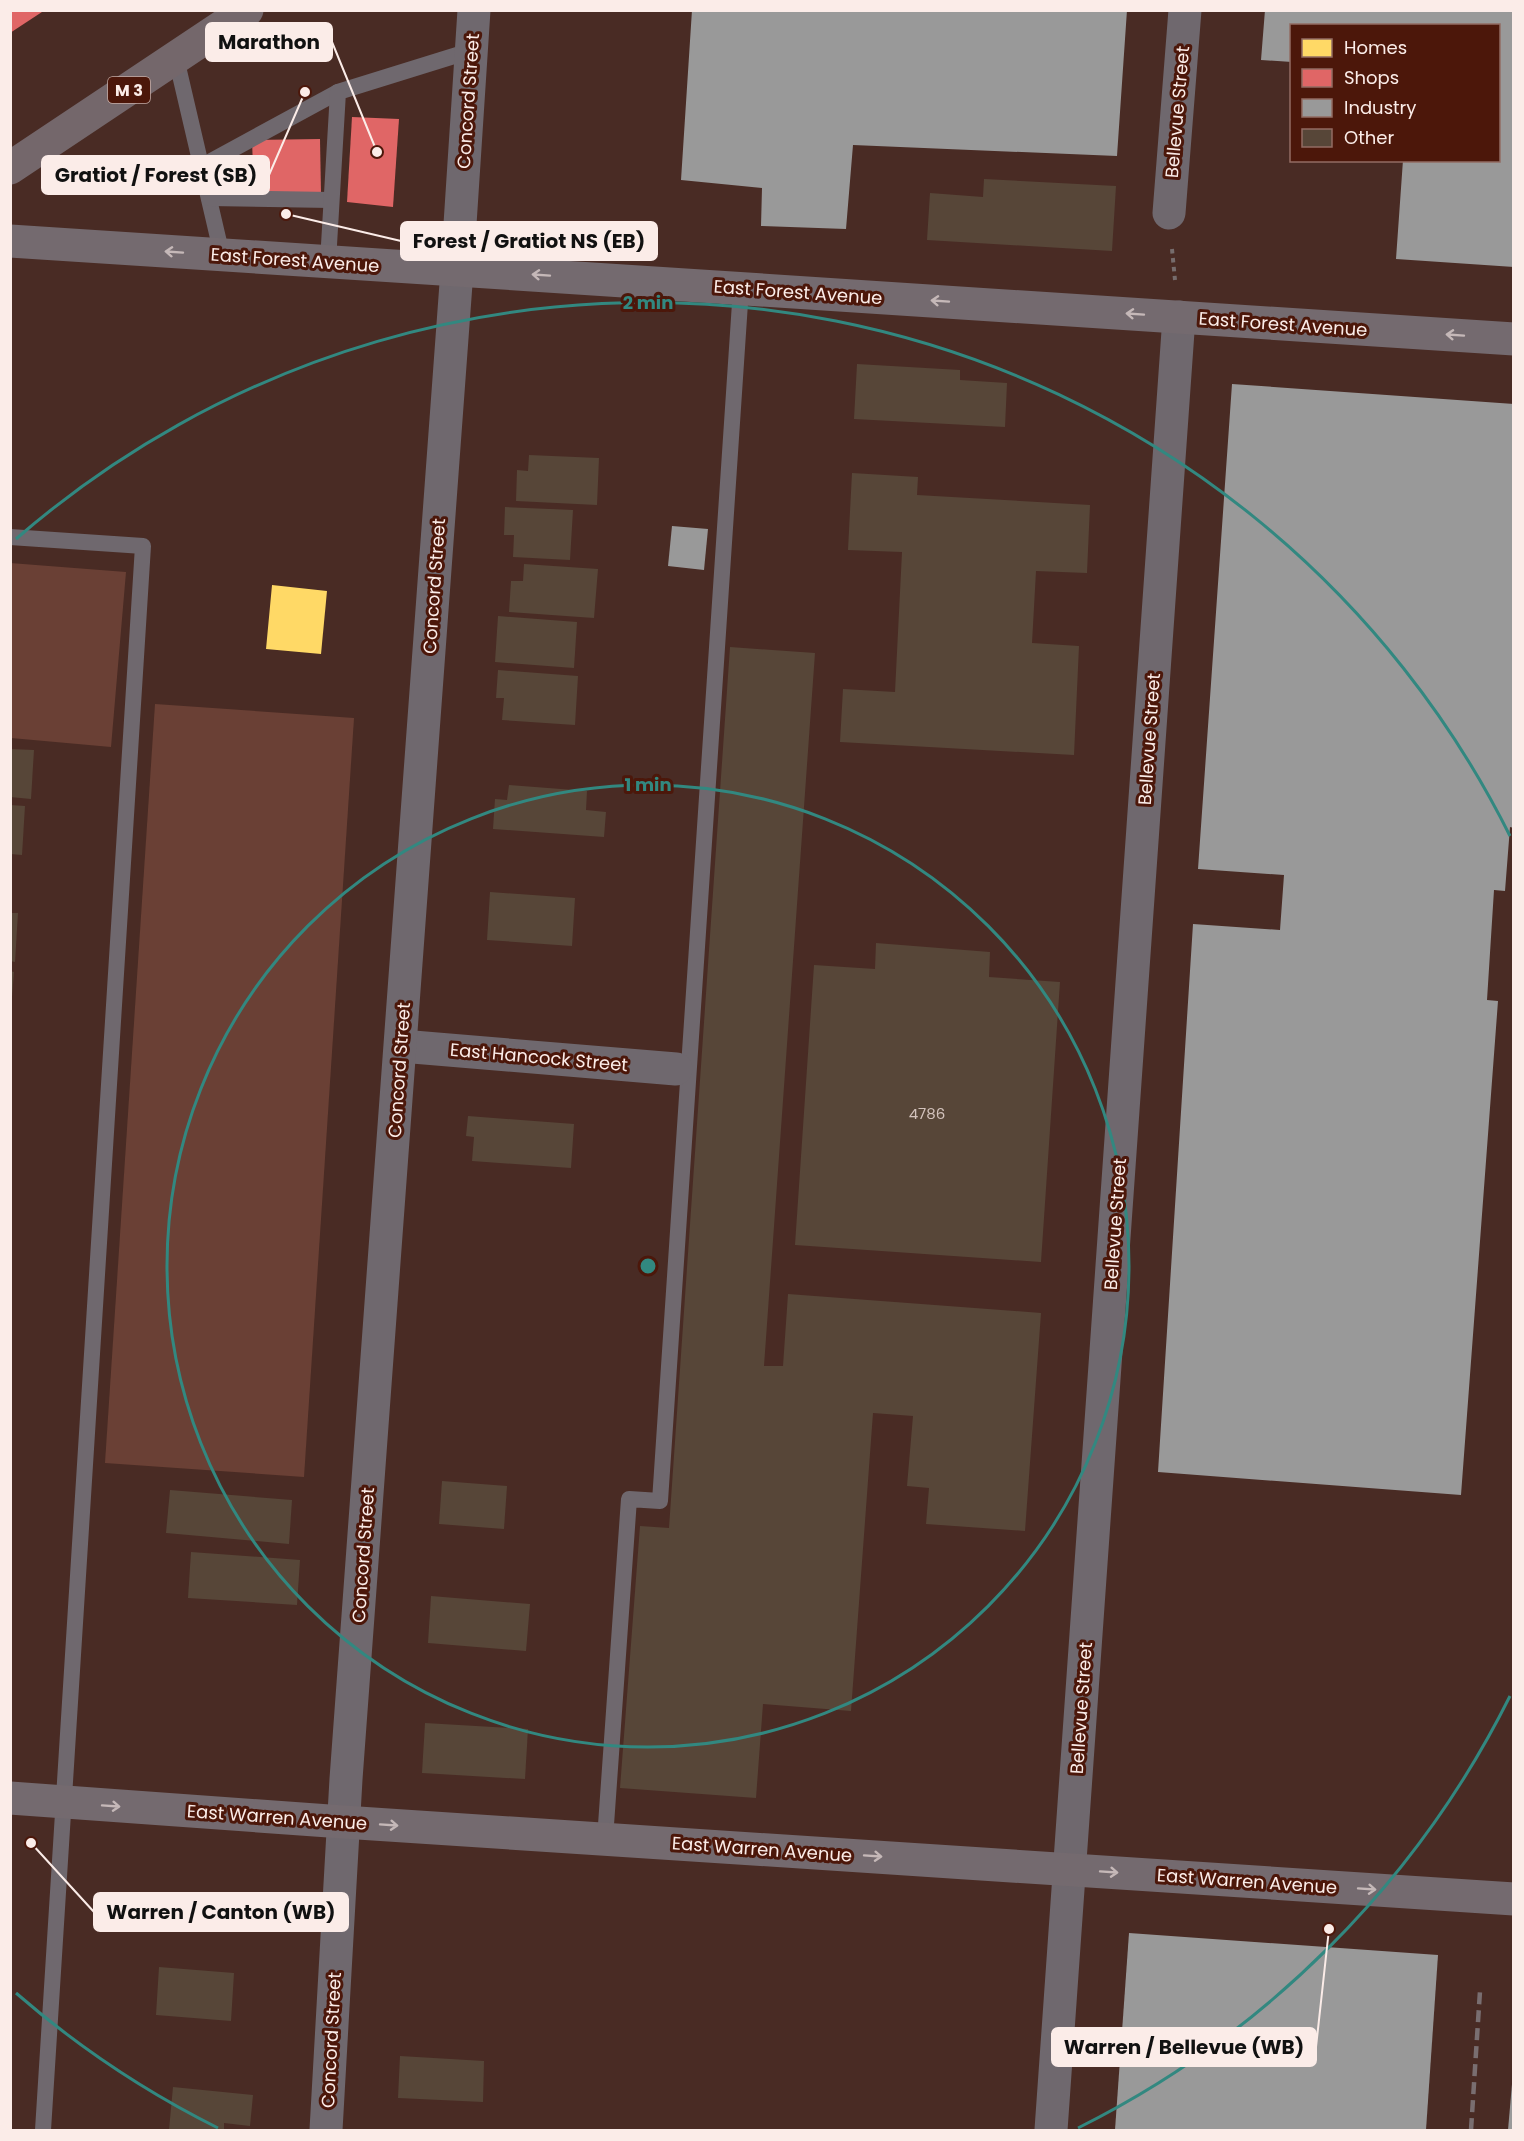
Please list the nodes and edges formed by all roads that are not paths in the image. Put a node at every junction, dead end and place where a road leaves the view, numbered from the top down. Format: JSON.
{"nodes":[{"id":1,"x":247,"y":10,"type":"edge"},
{"id":2,"x":474,"y":10,"type":"edge"},
{"id":3,"x":1185,"y":10,"type":"edge"},
{"id":4,"x":471,"y":51,"type":"junction"},
{"id":5,"x":176,"y":58,"type":"junction"},
{"id":6,"x":338,"y":92,"type":"junction"},
{"id":7,"x":202,"y":166,"type":"junction"},
{"id":8,"x":10,"y":168,"type":"edge"},
{"id":9,"x":209,"y":198,"type":"junction"},
{"id":10,"x":331,"y":200,"type":"junction"},
{"id":11,"x":1169,"y":213,"type":"road end"},
{"id":12,"x":10,"y":242,"type":"edge"},
{"id":13,"x":222,"y":255,"type":"junction"},
{"id":14,"x":328,"y":262,"type":"junction"},
{"id":15,"x":457,"y":270,"type":"junction"},
{"id":16,"x":741,"y":288,"type":"junction"},
{"id":17,"x":1179,"y":317,"type":"junction"},
{"id":18,"x":1514,"y":339,"type":"edge"},
{"id":19,"x":10,"y":537,"type":"edge"},
{"id":20,"x":401,"y":1046,"type":"junction"},
{"id":21,"x":676,"y":1069,"type":"dead end"},
{"id":22,"x":10,"y":1798,"type":"edge"},
{"id":23,"x":64,"y":1802,"type":"junction"},
{"id":24,"x":343,"y":1822,"type":"junction"},
{"id":25,"x":605,"y":1839,"type":"junction"},
{"id":26,"x":1069,"y":1869,"type":"junction"},
{"id":27,"x":1514,"y":1899,"type":"edge"},
{"id":28,"x":42,"y":2130,"type":"edge"},
{"id":29,"x":326,"y":2130,"type":"edge"},
{"id":30,"x":1051,"y":2130,"type":"edge"}],
"edges":[{"from":1,"to":5,"type":"main road","number":"M 3"},
{"from":2,"to":4,"type":"street","name":"Concord Street"},
{"from":3,"to":11,"type":"street","name":"Bellevue Street"},
{"from":4,"to":6,"type":"lane"},
{"from":4,"to":15,"type":"street","name":"Concord Street"},
{"from":5,"to":7,"type":"lane"},
{"from":5,"to":8,"type":"main road","number":"M 3"},
{"from":6,"to":7,"type":"lane"},
{"from":6,"to":10,"type":"lane"},
{"from":7,"to":9,"type":"lane"},
{"from":9,"to":10,"type":"lane"},
{"from":9,"to":13,"type":"lane"},
{"from":10,"to":14,"type":"lane"},
{"from":13,"to":12,"type":"main road","name":"East Forest Avenue","one_way":true},
{"from":13,"to":14,"type":"main road","name":"East Forest Avenue"},
{"from":14,"to":15,"type":"main road","name":"East Forest Avenue"},
{"from":16,"to":15,"type":"main road","name":"East Forest Avenue","one_way":true},
{"from":15,"to":20,"type":"street","name":"Concord Street"},
{"from":17,"to":16,"type":"main road","name":"East Forest Avenue","one_way":true},
{"from":16,"to":25,"type":"lane"},
{"from":18,"to":17,"type":"main road","name":"East Forest Avenue","one_way":true},
{"from":17,"to":26,"type":"street","name":"Bellevue Street"},
{"from":19,"to":23,"type":"lane"},
{"from":20,"to":21,"type":"street","name":"East Hancock Street"},
{"from":20,"to":24,"type":"street","name":"Concord Street"},
{"from":22,"to":23,"type":"main road","name":"East Warren Avenue"},
{"from":23,"to":24,"type":"main road","name":"East Warren Avenue","one_way":true},
{"from":23,"to":28,"type":"lane"},
{"from":24,"to":25,"type":"main road","name":"East Warren Avenue","one_way":true},
{"from":24,"to":29,"type":"street","name":"Concord Street"},
{"from":25,"to":26,"type":"main road","name":"East Warren Avenue","one_way":true},
{"from":26,"to":27,"type":"main road","name":"East Warren Avenue","one_way":true},
{"from":26,"to":30,"type":"street","name":"Bellevue Street"}]}
